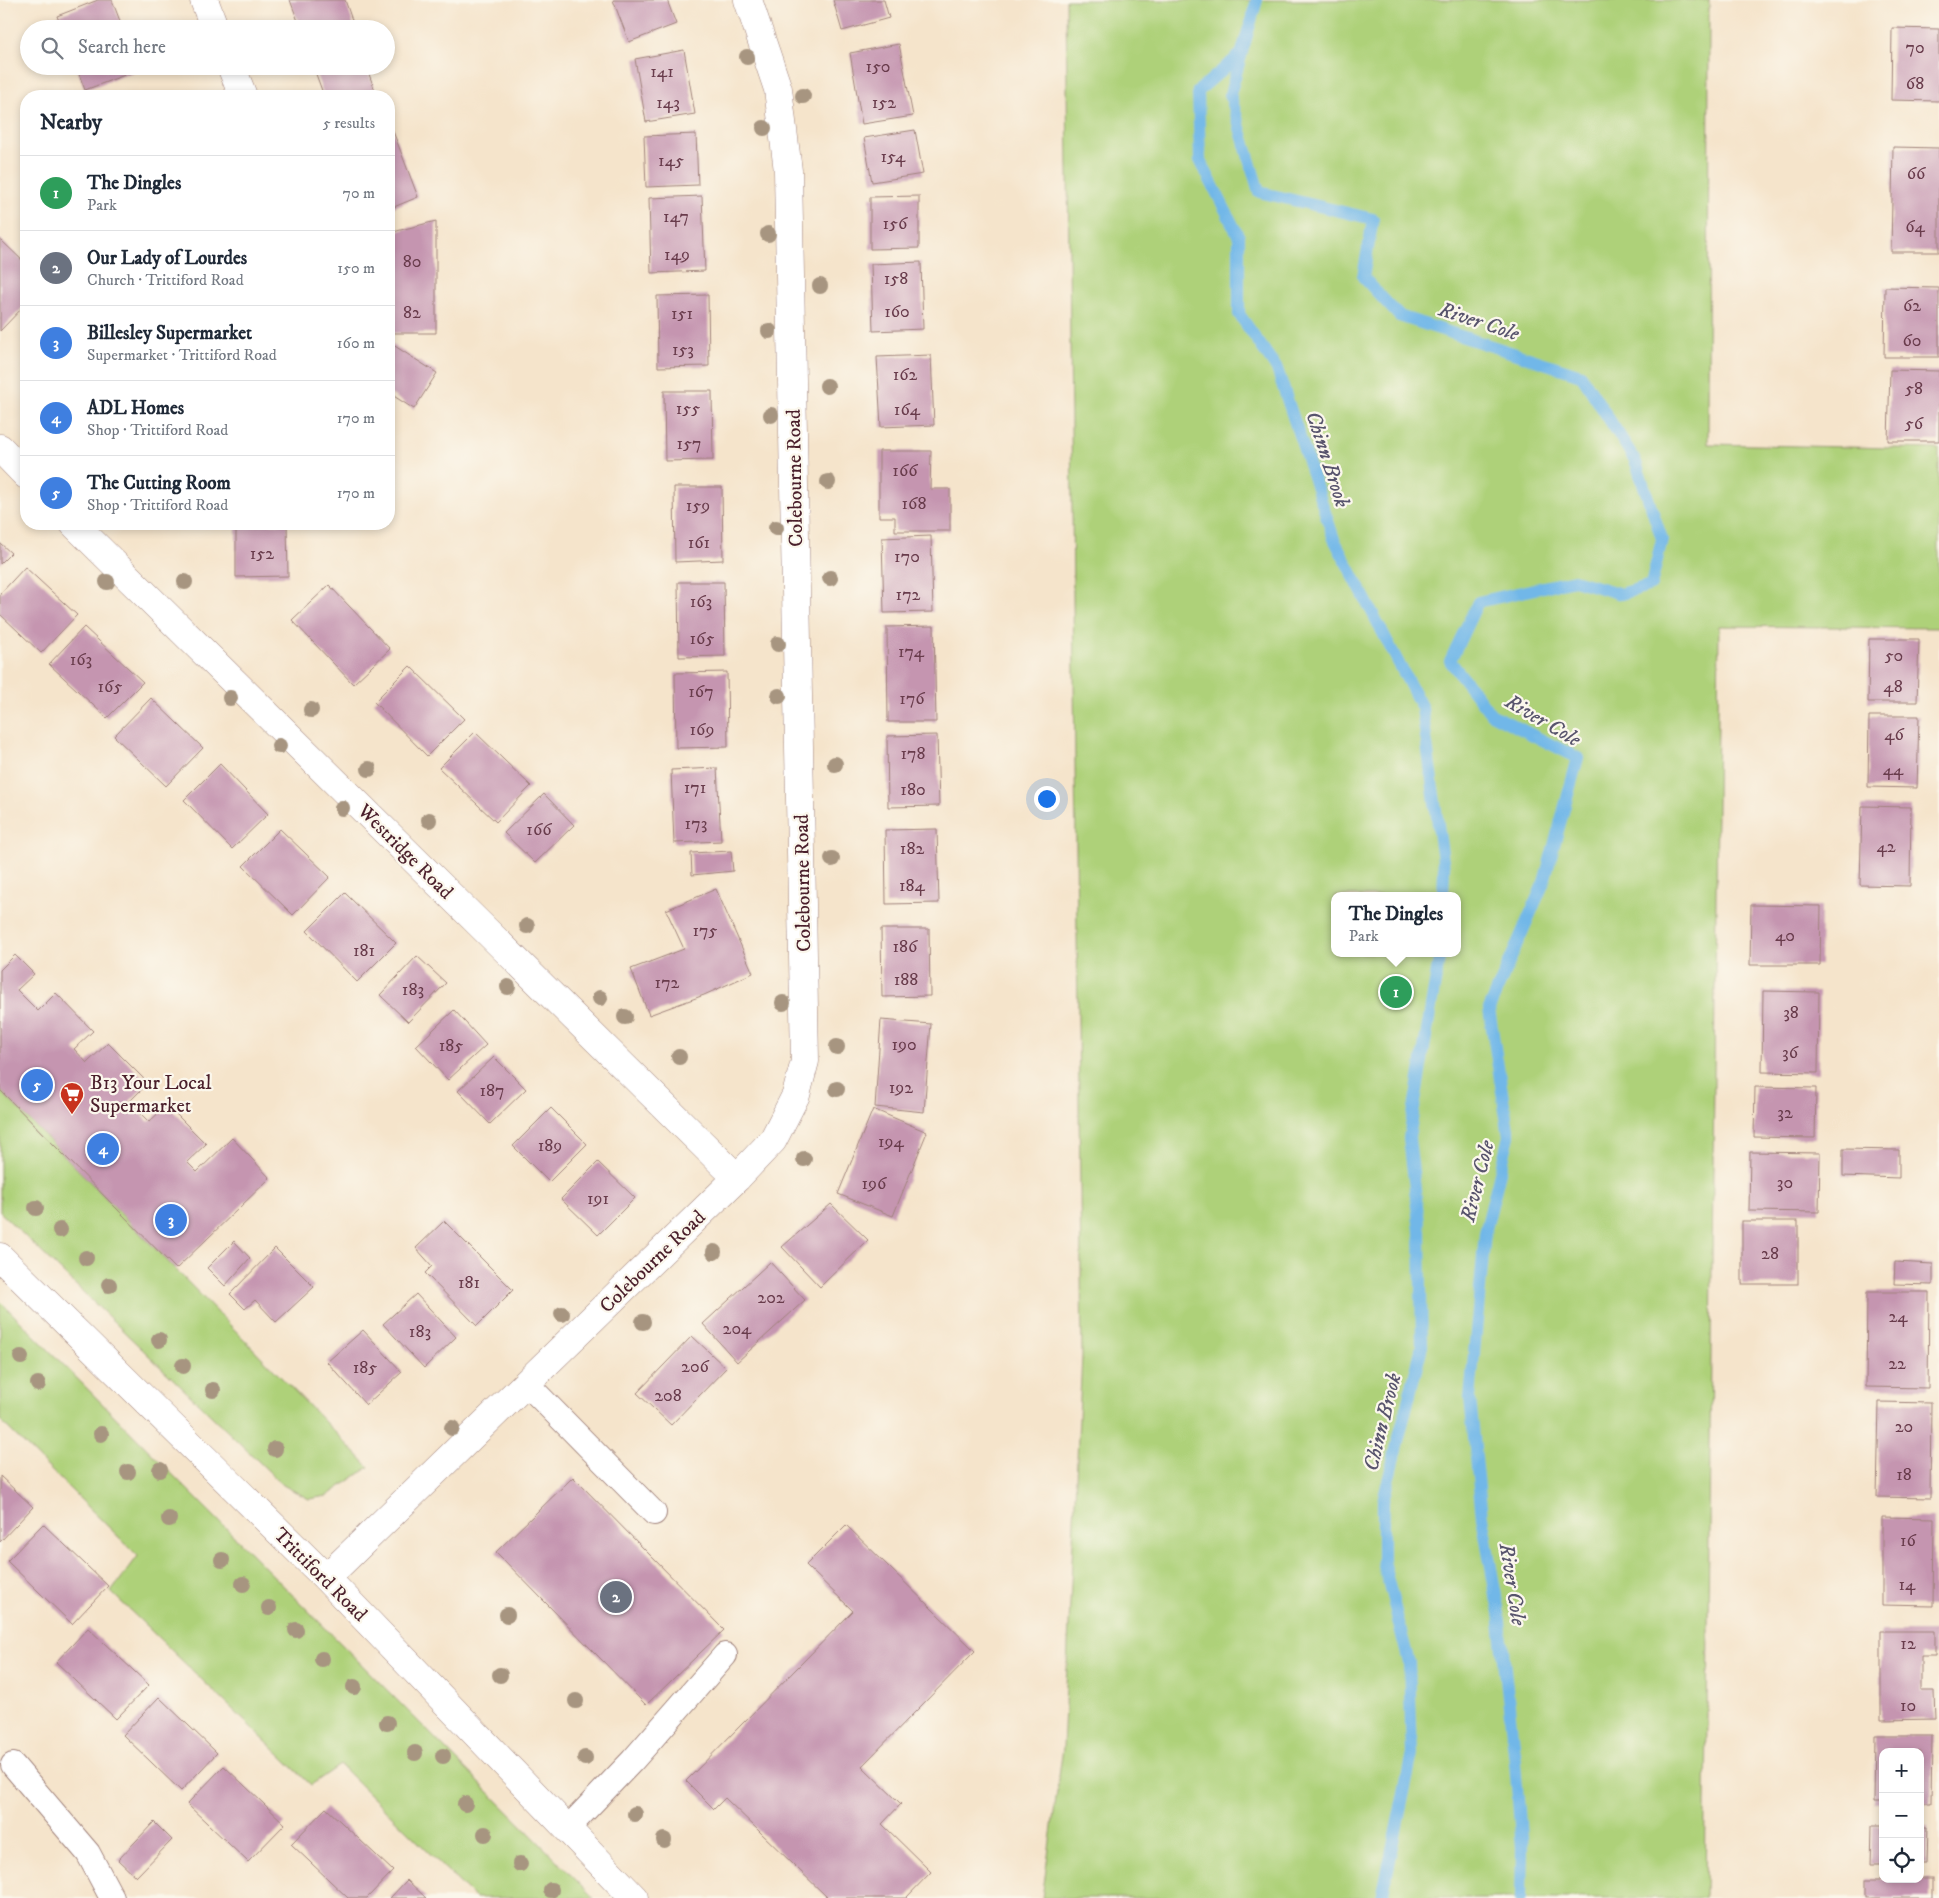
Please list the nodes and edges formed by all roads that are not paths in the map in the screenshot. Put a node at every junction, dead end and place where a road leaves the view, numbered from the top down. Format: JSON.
{"nodes":[{"id":1,"x":204,"y":0,"type":"edge"},
{"id":2,"x":748,"y":0,"type":"edge"},
{"id":3,"x":212,"y":20,"type":"edge"},
{"id":4,"x":235,"y":75,"type":"edge"},
{"id":5,"x":241,"y":90,"type":"edge"},
{"id":6,"x":0,"y":448,"type":"edge"},
{"id":7,"x":20,"y":468,"type":"edge"},
{"id":8,"x":84,"y":530,"type":"edge"},
{"id":9,"x":737,"y":1178,"type":"junction"},
{"id":10,"x":0,"y":1257,"type":"edge"},
{"id":11,"x":526,"y":1384,"type":"junction"},
{"id":12,"x":654,"y":1513,"type":"dead end"},
{"id":13,"x":326,"y":1578,"type":"junction"},
{"id":14,"x":725,"y":1655,"type":"dead end"},
{"id":15,"x":13,"y":1765,"type":"dead end"},
{"id":16,"x":568,"y":1828,"type":"junction"},
{"id":17,"x":112,"y":1898,"type":"edge"},
{"id":18,"x":634,"y":1898,"type":"edge"}],
"edges":[{"from":1,"to":3,"type":"street"},
{"from":2,"to":9,"type":"street","name":"Colebourne Road"},
{"from":4,"to":5,"type":"street"},
{"from":6,"to":7,"type":"street"},
{"from":8,"to":9,"type":"street","name":"Westridge Road"},
{"from":9,"to":11,"type":"street","name":"Colebourne Road"},
{"from":10,"to":13,"type":"street","name":"Trittiford Road"},
{"from":11,"to":12,"type":"lane"},
{"from":11,"to":13,"type":"street","name":"Colebourne Road"},
{"from":13,"to":16,"type":"street","name":"Trittiford Road"},
{"from":14,"to":16,"type":"lane"},
{"from":15,"to":17,"type":"lane"},
{"from":16,"to":18,"type":"street","name":"Trittiford Road"}]}
